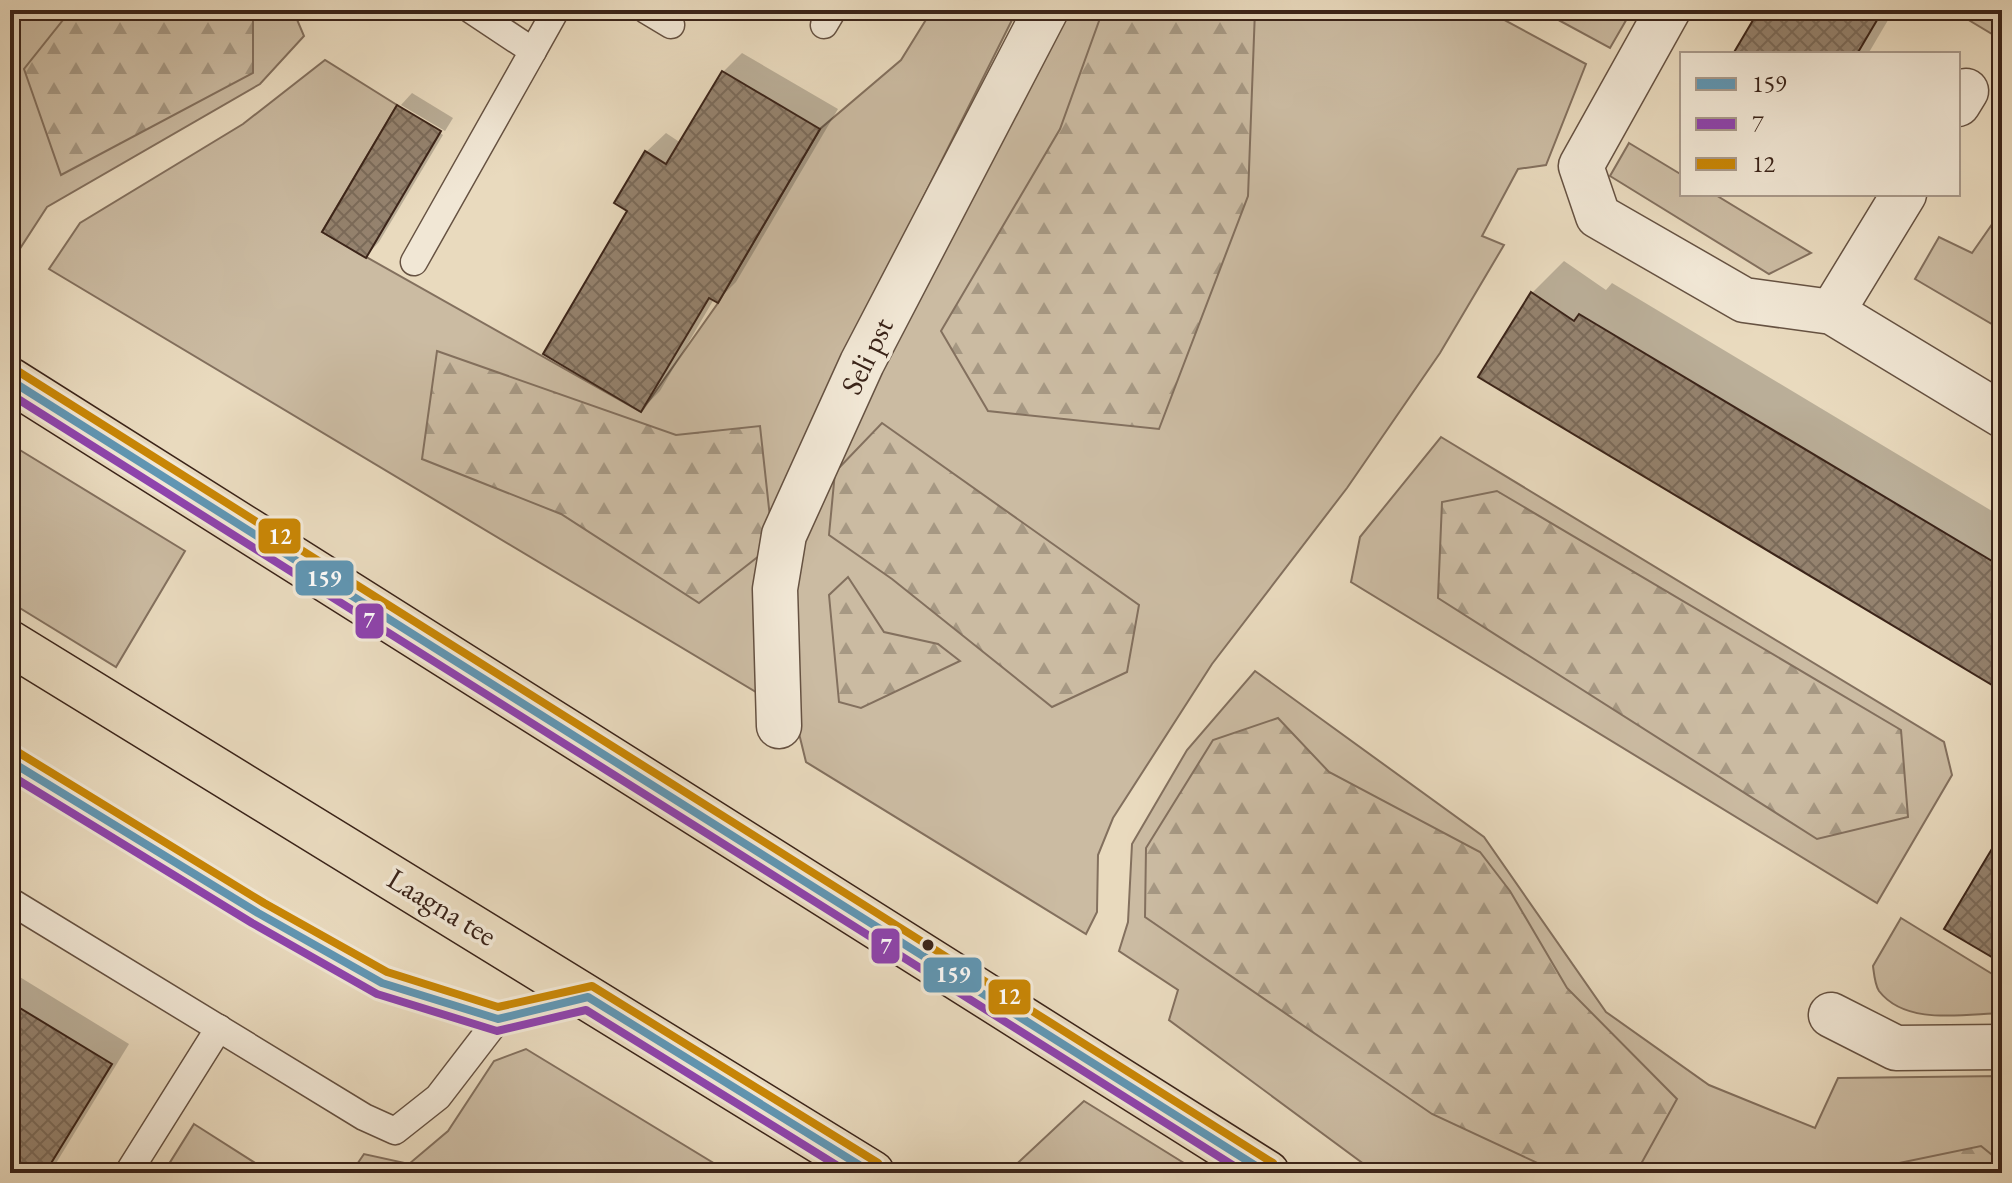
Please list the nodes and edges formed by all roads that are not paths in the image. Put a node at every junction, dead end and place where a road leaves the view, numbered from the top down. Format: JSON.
{"nodes":[{"id":1,"x":471,"y":10,"type":"edge"},
{"id":2,"x":556,"y":10,"type":"edge"},
{"id":3,"x":646,"y":10,"type":"edge"},
{"id":4,"x":1046,"y":10,"type":"edge"},
{"id":5,"x":1668,"y":10,"type":"edge"},
{"id":6,"x":671,"y":25,"type":"dead end"},
{"id":7,"x":533,"y":51,"type":"junction"},
{"id":8,"x":1903,"y":196,"type":"edge"},
{"id":9,"x":414,"y":262,"type":"dead end"},
{"id":10,"x":1832,"y":312,"type":"junction"},
{"id":11,"x":10,"y":380,"type":"edge"},
{"id":12,"x":2002,"y":415,"type":"edge"},
{"id":13,"x":10,"y":643,"type":"edge"},
{"id":14,"x":779,"y":726,"type":"dead end"},
{"id":15,"x":10,"y":761,"type":"edge"},
{"id":16,"x":10,"y":901,"type":"edge"},
{"id":17,"x":588,"y":997,"type":"junction"},
{"id":18,"x":1831,"y":1015,"type":"dead end"},
{"id":19,"x":498,"y":1019,"type":"junction"},
{"id":20,"x":219,"y":1028,"type":"junction"},
{"id":21,"x":2002,"y":1047,"type":"edge"},
{"id":22,"x":128,"y":1173,"type":"edge"},
{"id":23,"x":872,"y":1173,"type":"edge"},
{"id":24,"x":1267,"y":1173,"type":"edge"}],
"edges":[{"from":1,"to":7,"type":"lane"},
{"from":2,"to":7,"type":"lane"},
{"from":3,"to":6,"type":"lane"},
{"from":4,"to":14,"type":"street","name":"Seli pst"},
{"from":5,"to":10,"type":"street"},
{"from":7,"to":9,"type":"lane"},
{"from":8,"to":10,"type":"street"},
{"from":10,"to":12,"type":"street"},
{"from":11,"to":24,"type":"main road"},
{"from":13,"to":17,"type":"main road","name":"Laagna tee"},
{"from":15,"to":19,"type":"lane"},
{"from":16,"to":20,"type":"lane"},
{"from":17,"to":19,"type":"lane"},
{"from":17,"to":23,"type":"main road","name":"Laagna tee"},
{"from":18,"to":21,"type":"street"},
{"from":19,"to":20,"type":"lane"},
{"from":20,"to":22,"type":"lane"}]}
